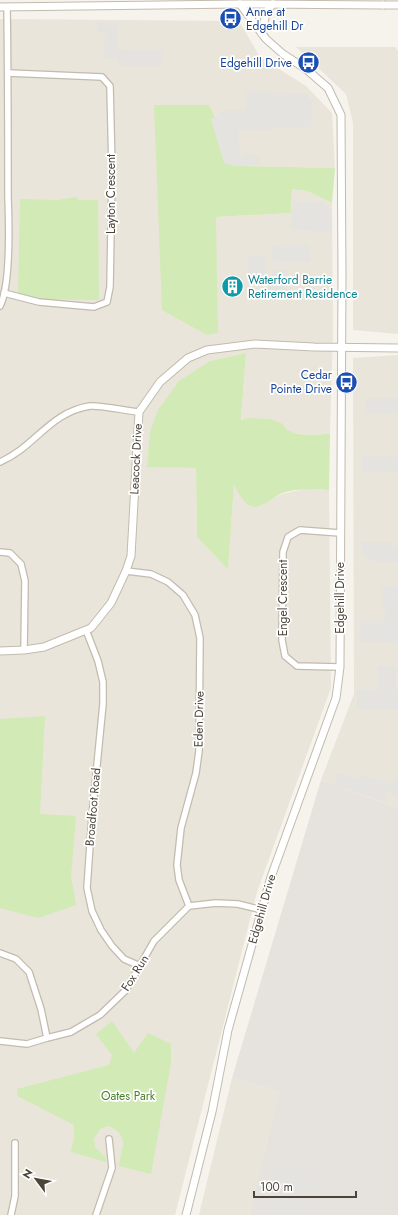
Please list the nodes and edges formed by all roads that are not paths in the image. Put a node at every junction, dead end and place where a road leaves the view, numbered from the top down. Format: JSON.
{"nodes":[{"id":1,"x":240,"y":2,"type":"edge"},
{"id":2,"x":273,"y":4,"type":"junction"},
{"id":3,"x":398,"y":5,"type":"edge"},
{"id":4,"x":3,"y":7,"type":"edge"},
{"id":5,"x":262,"y":34,"type":"junction"},
{"id":6,"x":8,"y":74,"type":"junction"},
{"id":7,"x":4,"y":294,"type":"junction"},
{"id":8,"x":0,"y":306,"type":"edge"},
{"id":9,"x":341,"y":347,"type":"junction"},
{"id":10,"x":398,"y":348,"type":"edge"},
{"id":11,"x":139,"y":412,"type":"junction"},
{"id":12,"x":0,"y":462,"type":"edge"},
{"id":13,"x":340,"y":533,"type":"junction"},
{"id":14,"x":0,"y":552,"type":"edge"},
{"id":15,"x":126,"y":571,"type":"junction"},
{"id":16,"x":86,"y":630,"type":"junction"},
{"id":17,"x":24,"y":650,"type":"junction"},
{"id":18,"x":0,"y":651,"type":"edge"},
{"id":19,"x":340,"y":667,"type":"junction"},
{"id":20,"x":189,"y":906,"type":"junction"},
{"id":21,"x":262,"y":910,"type":"junction"},
{"id":22,"x":0,"y":953,"type":"edge"},
{"id":23,"x":140,"y":966,"type":"junction"},
{"id":24,"x":47,"y":1038,"type":"junction"},
{"id":25,"x":0,"y":1042,"type":"edge"},
{"id":26,"x":109,"y":1139,"type":"dead end"},
{"id":27,"x":15,"y":1143,"type":"dead end"},
{"id":28,"x":11,"y":1215,"type":"edge"},
{"id":29,"x":96,"y":1215,"type":"edge"},
{"id":30,"x":186,"y":1215,"type":"edge"}],
"edges":[{"from":1,"to":2,"type":"street"},
{"from":1,"to":4,"type":"street"},
{"from":1,"to":5,"type":"street","name":"Edgehill Drive"},
{"from":2,"to":3,"type":"street","bridge":true},
{"from":2,"to":5,"type":"street"},
{"from":4,"to":6,"type":"street"},
{"from":5,"to":9,"type":"street","name":"Edgehill Drive"},
{"from":6,"to":7,"type":"street"},
{"from":6,"to":7,"type":"street","name":"Layton Crescent"},
{"from":7,"to":8,"type":"street"},
{"from":9,"to":10,"type":"street"},
{"from":9,"to":11,"type":"street","name":"Leacock Drive"},
{"from":9,"to":13,"type":"street","name":"Edgehill Drive"},
{"from":11,"to":12,"type":"street"},
{"from":11,"to":15,"type":"street","name":"Leacock Drive"},
{"from":13,"to":19,"type":"street","name":"Edgehill Drive"},
{"from":13,"to":19,"type":"street","name":"Engel Crescent"},
{"from":14,"to":17,"type":"street"},
{"from":15,"to":16,"type":"street","name":"Leacock Drive"},
{"from":15,"to":20,"type":"street","name":"Eden Drive"},
{"from":16,"to":17,"type":"street","name":"Leacock Drive"},
{"from":16,"to":23,"type":"street","name":"Broadfoot Road"},
{"from":17,"to":18,"type":"street","name":"Leacock Drive"},
{"from":19,"to":21,"type":"street","name":"Edgehill Drive"},
{"from":20,"to":21,"type":"street"},
{"from":20,"to":23,"type":"street","name":"Fox Run"},
{"from":21,"to":30,"type":"street","name":"Edgehill Drive"},
{"from":22,"to":24,"type":"street"},
{"from":23,"to":24,"type":"street","name":"Fox Run"},
{"from":24,"to":25,"type":"street","name":"Fox Run"},
{"from":26,"to":29,"type":"street"},
{"from":27,"to":28,"type":"street"}]}
